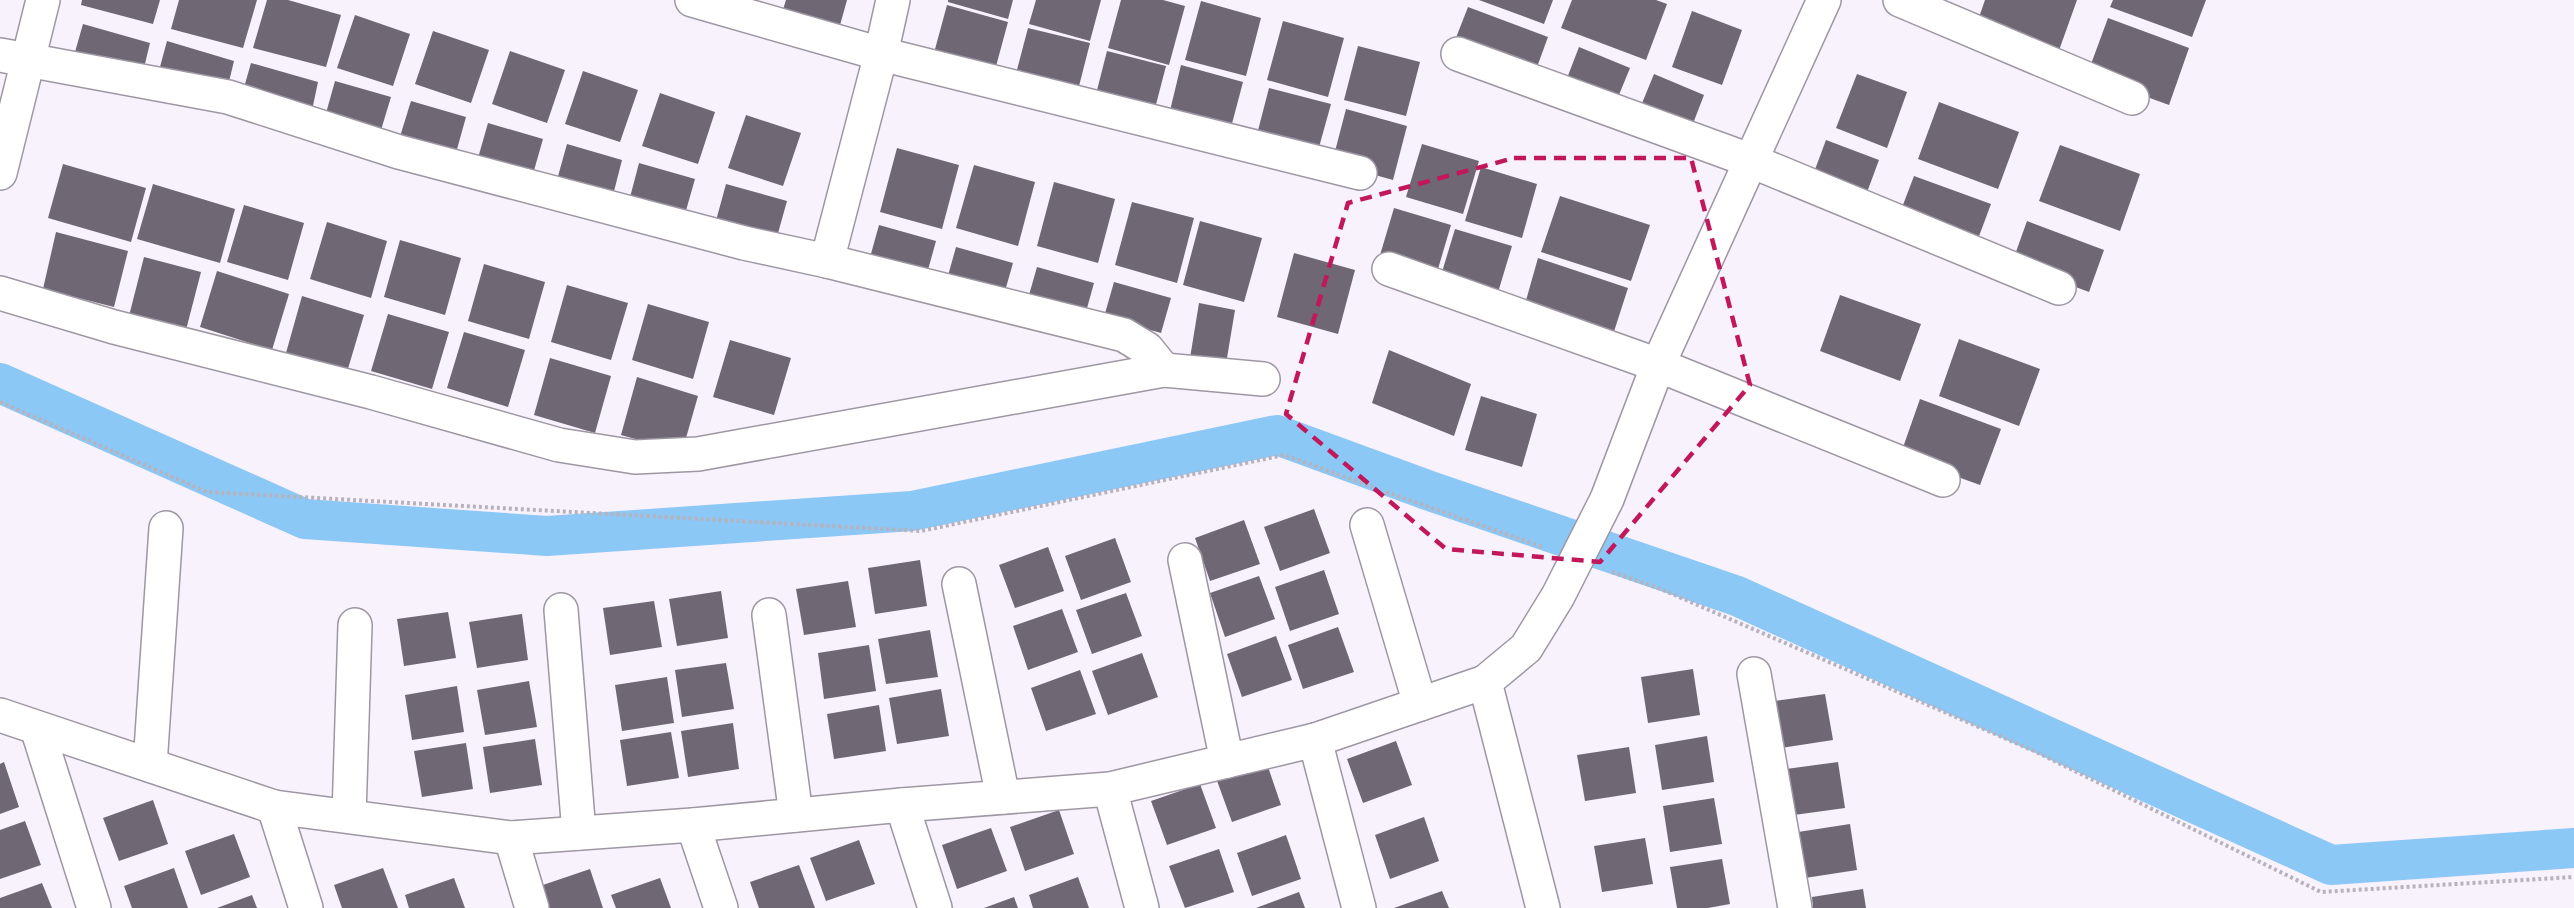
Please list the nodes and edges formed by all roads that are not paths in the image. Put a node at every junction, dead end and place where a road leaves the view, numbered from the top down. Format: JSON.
{"nodes":[{"id":1,"x":43,"y":0,"type":"edge"},
{"id":2,"x":692,"y":0,"type":"edge"},
{"id":3,"x":893,"y":0,"type":"edge"},
{"id":4,"x":1824,"y":0,"type":"edge"},
{"id":5,"x":1900,"y":0,"type":"edge"},
{"id":6,"x":881,"y":54,"type":"junction"},
{"id":7,"x":1458,"y":54,"type":"dead end"},
{"id":8,"x":14,"y":58,"type":"edge"},
{"id":9,"x":2133,"y":98,"type":"dead end"},
{"id":10,"x":1749,"y":160,"type":"junction"},
{"id":11,"x":0,"y":173,"type":"edge"},
{"id":12,"x":1360,"y":173,"type":"dead end"},
{"id":13,"x":826,"y":261,"type":"junction"},
{"id":14,"x":1389,"y":269,"type":"dead end"},
{"id":15,"x":2059,"y":288,"type":"dead end"},
{"id":16,"x":0,"y":293,"type":"edge"},
{"id":17,"x":1658,"y":365,"type":"junction"},
{"id":18,"x":1164,"y":370,"type":"junction"},
{"id":19,"x":1263,"y":379,"type":"dead end"},
{"id":20,"x":1943,"y":480,"type":"dead end"},
{"id":21,"x":1367,"y":525,"type":"dead end"},
{"id":22,"x":166,"y":528,"type":"dead end"},
{"id":23,"x":1185,"y":560,"type":"dead end"},
{"id":24,"x":958,"y":584,"type":"dead end"},
{"id":25,"x":561,"y":610,"type":"dead end"},
{"id":26,"x":769,"y":615,"type":"dead end"},
{"id":27,"x":355,"y":625,"type":"dead end"},
{"id":28,"x":1754,"y":674,"type":"dead end"},
{"id":29,"x":1485,"y":682,"type":"junction"},
{"id":30,"x":1420,"y":704,"type":"junction"},
{"id":31,"x":0,"y":715,"type":"edge"},
{"id":32,"x":37,"y":728,"type":"junction"},
{"id":33,"x":1315,"y":740,"type":"junction"},
{"id":34,"x":1227,"y":761,"type":"junction"},
{"id":35,"x":150,"y":765,"type":"junction"},
{"id":36,"x":1110,"y":789,"type":"junction"},
{"id":37,"x":1003,"y":798,"type":"junction"},
{"id":38,"x":902,"y":805,"type":"junction"},
{"id":39,"x":274,"y":807,"type":"junction"},
{"id":40,"x":796,"y":815,"type":"junction"},
{"id":41,"x":349,"y":816,"type":"junction"},
{"id":42,"x":693,"y":825,"type":"junction"},
{"id":43,"x":579,"y":833,"type":"junction"},
{"id":44,"x":511,"y":838,"type":"junction"},
{"id":45,"x":94,"y":908,"type":"edge"},
{"id":46,"x":306,"y":908,"type":"edge"},
{"id":47,"x":532,"y":908,"type":"edge"},
{"id":48,"x":721,"y":908,"type":"edge"},
{"id":49,"x":935,"y":908,"type":"edge"},
{"id":50,"x":1142,"y":908,"type":"edge"},
{"id":51,"x":1359,"y":908,"type":"edge"},
{"id":52,"x":1543,"y":908,"type":"edge"},
{"id":53,"x":1795,"y":908,"type":"edge"}],
"edges":[{"from":1,"to":8,"type":"street"},
{"from":2,"to":6,"type":"street"},
{"from":3,"to":6,"type":"street"},
{"from":4,"to":10,"type":"street"},
{"from":5,"to":9,"type":"street"},
{"from":6,"to":12,"type":"street"},
{"from":6,"to":13,"type":"street"},
{"from":7,"to":10,"type":"street"},
{"from":8,"to":11,"type":"street"},
{"from":8,"to":13,"type":"street"},
{"from":10,"to":15,"type":"street"},
{"from":10,"to":17,"type":"street"},
{"from":13,"to":18,"type":"street"},
{"from":14,"to":17,"type":"street"},
{"from":16,"to":18,"type":"street"},
{"from":17,"to":20,"type":"street"},
{"from":17,"to":29,"type":"street"},
{"from":18,"to":19,"type":"street"},
{"from":21,"to":30,"type":"street"},
{"from":22,"to":35,"type":"street"},
{"from":23,"to":34,"type":"street"},
{"from":24,"to":37,"type":"street"},
{"from":25,"to":43,"type":"street"},
{"from":26,"to":40,"type":"street"},
{"from":27,"to":41,"type":"street"},
{"from":28,"to":53,"type":"street"},
{"from":29,"to":30,"type":"street"},
{"from":29,"to":52,"type":"street"},
{"from":30,"to":33,"type":"street"},
{"from":31,"to":32,"type":"street"},
{"from":32,"to":35,"type":"street"},
{"from":32,"to":45,"type":"street"},
{"from":33,"to":34,"type":"street"},
{"from":33,"to":51,"type":"street"},
{"from":34,"to":36,"type":"street"},
{"from":35,"to":39,"type":"street"},
{"from":36,"to":37,"type":"street"},
{"from":36,"to":50,"type":"street"},
{"from":37,"to":38,"type":"street"},
{"from":38,"to":40,"type":"street"},
{"from":38,"to":49,"type":"street"},
{"from":39,"to":41,"type":"street"},
{"from":39,"to":46,"type":"street"},
{"from":40,"to":42,"type":"street"},
{"from":41,"to":44,"type":"street"},
{"from":42,"to":43,"type":"street"},
{"from":42,"to":48,"type":"street"},
{"from":43,"to":44,"type":"street"},
{"from":44,"to":47,"type":"street"}]}
